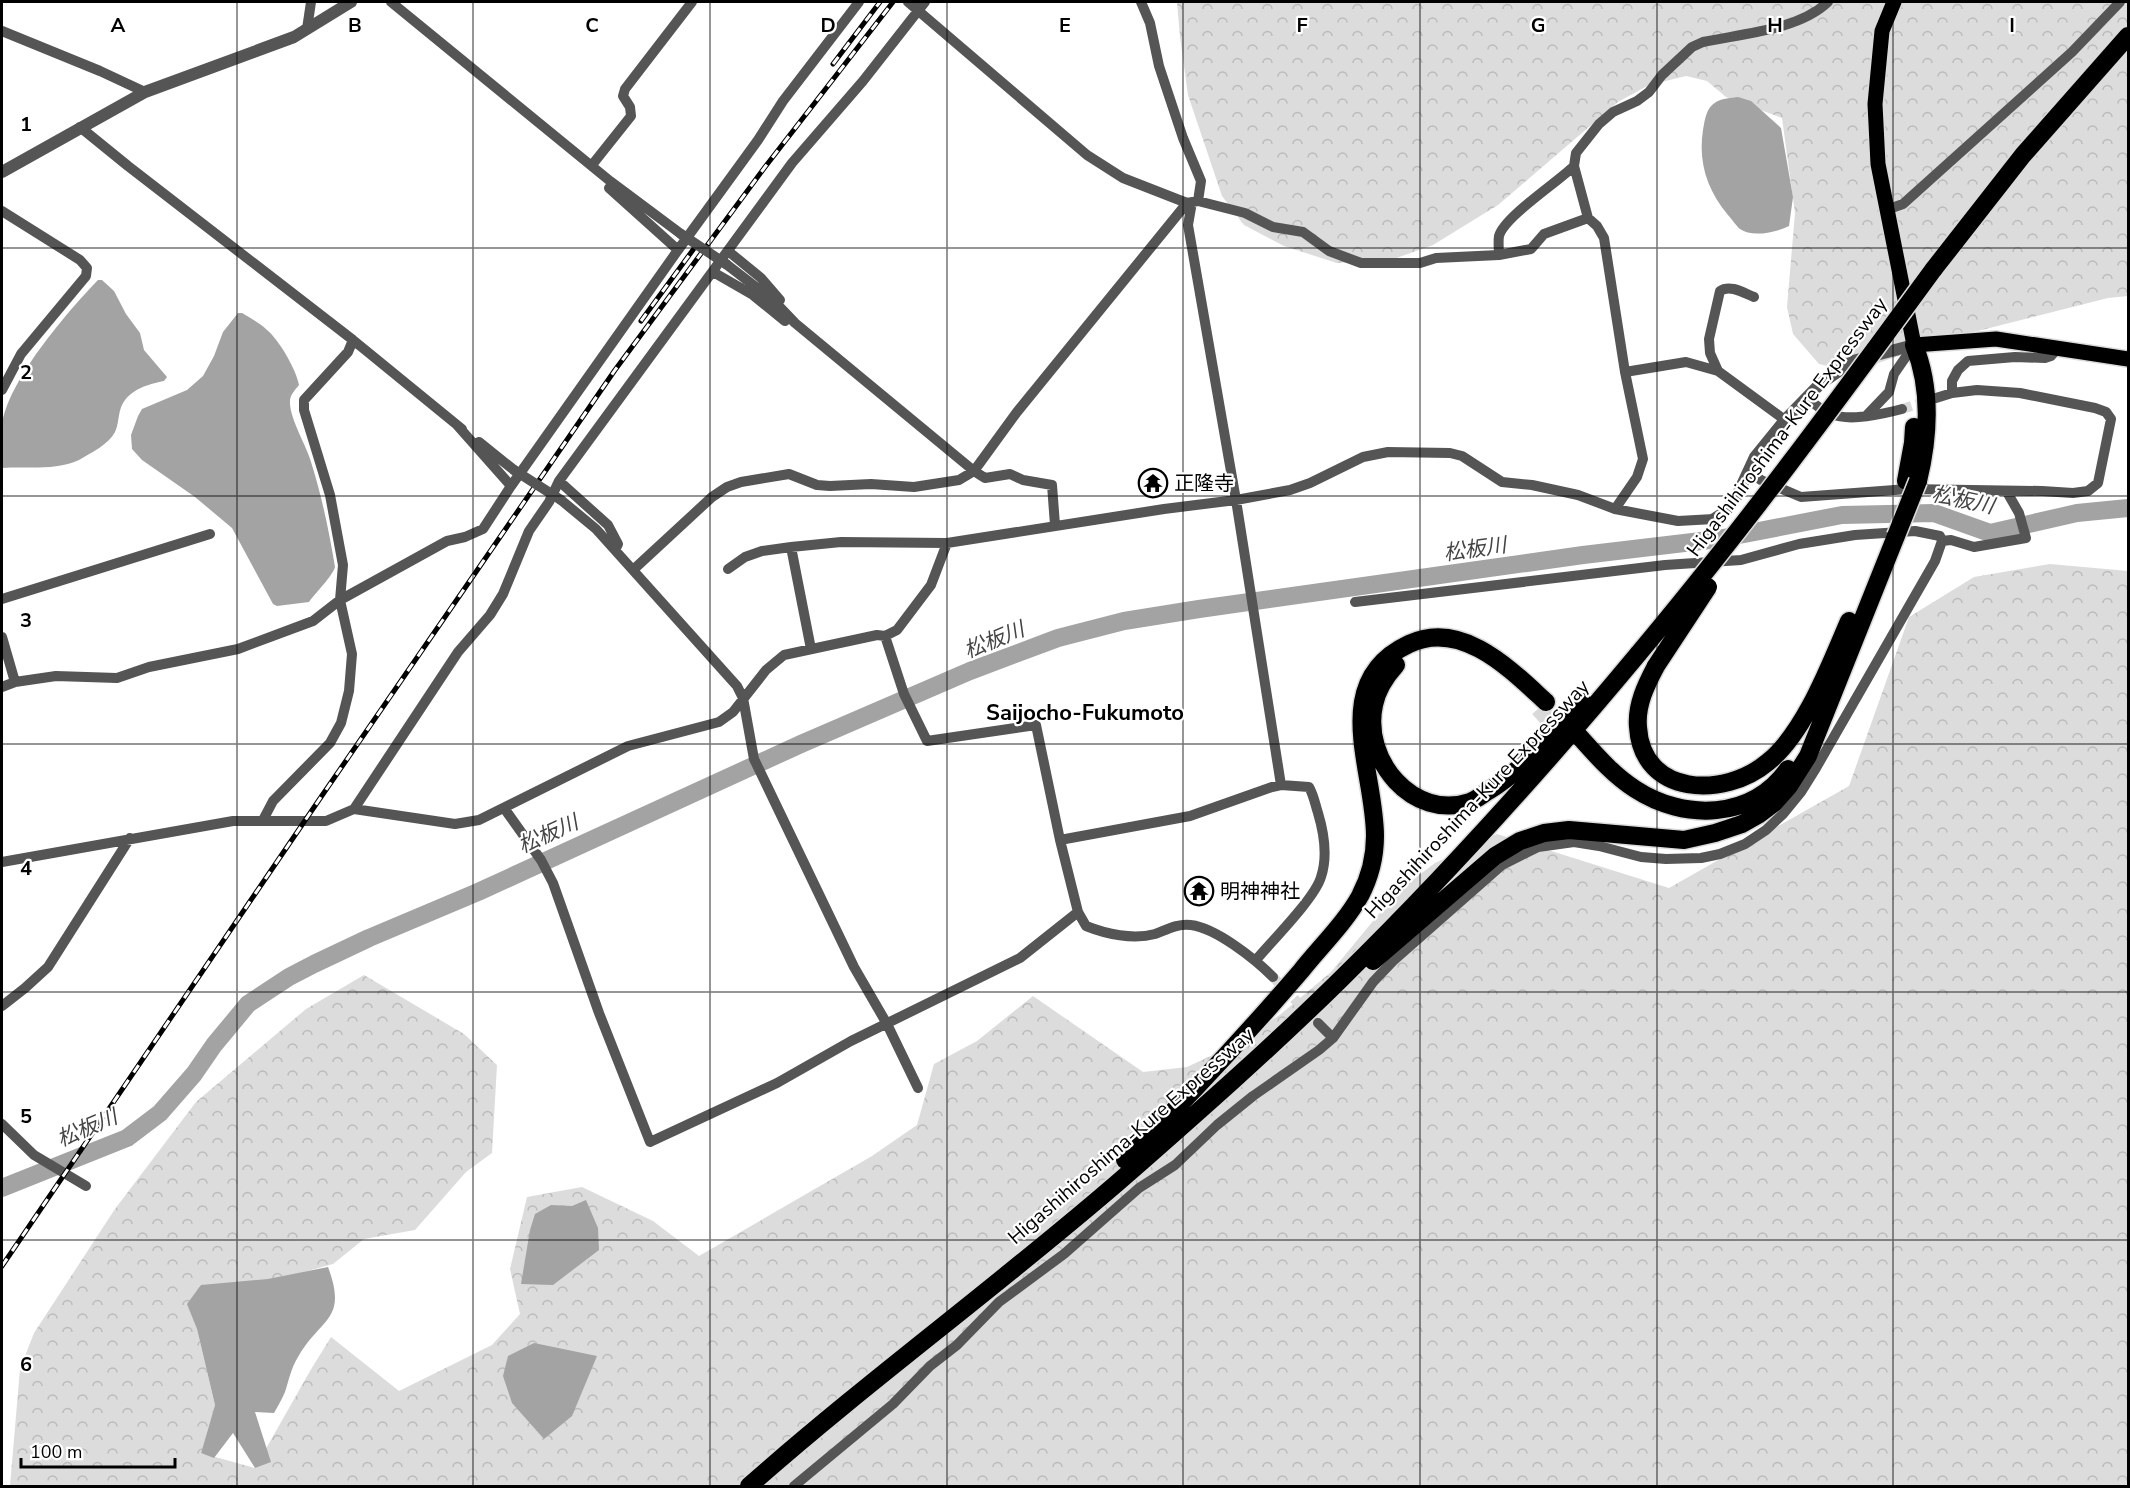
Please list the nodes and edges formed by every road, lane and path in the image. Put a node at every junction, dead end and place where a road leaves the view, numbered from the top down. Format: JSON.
{"nodes":[{"id":1,"x":311,"y":2,"type":"edge"},
{"id":2,"x":351,"y":2,"type":"edge"},
{"id":3,"x":390,"y":2,"type":"edge"},
{"id":4,"x":692,"y":2,"type":"edge"},
{"id":5,"x":859,"y":2,"type":"edge"},
{"id":6,"x":1142,"y":2,"type":"edge"},
{"id":7,"x":1828,"y":2,"type":"edge"},
{"id":8,"x":1894,"y":2,"type":"edge"},
{"id":9,"x":2120,"y":2,"type":"edge"},
{"id":10,"x":916,"y":4,"type":"edge"},
{"id":11,"x":307,"y":29,"type":"junction"},
{"id":12,"x":2,"y":31,"type":"edge"},
{"id":13,"x":2128,"y":36,"type":"edge"},
{"id":14,"x":145,"y":92,"type":"junction"},
{"id":15,"x":80,"y":127,"type":"junction"},
{"id":16,"x":592,"y":165,"type":"junction"},
{"id":17,"x":1574,"y":166,"type":"junction"},
{"id":18,"x":2,"y":172,"type":"edge"},
{"id":19,"x":610,"y":180,"type":"junction"},
{"id":20,"x":1193,"y":202,"type":"junction"},
{"id":21,"x":1886,"y":210,"type":"junction"},
{"id":22,"x":2,"y":211,"type":"edge"},
{"id":23,"x":1588,"y":218,"type":"junction"},
{"id":24,"x":678,"y":250,"type":"junction"},
{"id":25,"x":728,"y":251,"type":"junction"},
{"id":26,"x":1499,"y":255,"type":"junction"},
{"id":27,"x":713,"y":272,"type":"junction"},
{"id":28,"x":1754,"y":297,"type":"dead end"},
{"id":29,"x":795,"y":323,"type":"junction"},
{"id":30,"x":353,"y":340,"type":"junction"},
{"id":31,"x":1914,"y":345,"type":"junction"},
{"id":32,"x":2058,"y":348,"type":"junction"},
{"id":33,"x":2128,"y":359,"type":"edge"},
{"id":34,"x":1718,"y":371,"type":"junction"},
{"id":35,"x":1624,"y":372,"type":"junction"},
{"id":36,"x":2,"y":390,"type":"edge"},
{"id":37,"x":1952,"y":393,"type":"junction"},
{"id":38,"x":1808,"y":398,"type":"junction"},
{"id":39,"x":1936,"y":398,"type":"tunnel mouth"},
{"id":40,"x":1902,"y":410,"type":"tunnel mouth"},
{"id":41,"x":1866,"y":416,"type":"junction"},
{"id":42,"x":1785,"y":420,"type":"junction"},
{"id":43,"x":457,"y":425,"type":"junction"},
{"id":44,"x":1808,"y":442,"type":"junction"},
{"id":45,"x":974,"y":471,"type":"junction"},
{"id":46,"x":1749,"y":472,"type":"junction"},
{"id":47,"x":559,"y":481,"type":"junction"},
{"id":48,"x":511,"y":486,"type":"junction"},
{"id":49,"x":2007,"y":492,"type":"junction"},
{"id":50,"x":1236,"y":500,"type":"junction"},
{"id":51,"x":1615,"y":509,"type":"junction"},
{"id":52,"x":1714,"y":519,"type":"joint"},
{"id":53,"x":1055,"y":525,"type":"junction"},
{"id":54,"x":210,"y":534,"type":"dead end"},
{"id":55,"x":1891,"y":536,"type":"junction"},
{"id":56,"x":1942,"y":541,"type":"junction"},
{"id":57,"x":947,"y":543,"type":"junction"},
{"id":58,"x":791,"y":547,"type":"junction"},
{"id":59,"x":615,"y":550,"type":"junction"},
{"id":60,"x":728,"y":569,"type":"dead end"},
{"id":61,"x":633,"y":570,"type":"junction"},
{"id":62,"x":2,"y":599,"type":"edge"},
{"id":63,"x":340,"y":600,"type":"junction"},
{"id":64,"x":1355,"y":602,"type":"dead end"},
{"id":65,"x":885,"y":636,"type":"junction"},
{"id":66,"x":2,"y":637,"type":"edge"},
{"id":67,"x":811,"y":649,"type":"junction"},
{"id":68,"x":1636,"y":651,"type":"junction"},
{"id":69,"x":1826,"y":674,"type":"junction"},
{"id":70,"x":15,"y":682,"type":"junction"},
{"id":71,"x":2,"y":687,"type":"edge"},
{"id":72,"x":743,"y":698,"type":"junction"},
{"id":73,"x":733,"y":712,"type":"junction"},
{"id":74,"x":745,"y":717,"type":"junction"},
{"id":75,"x":1281,"y":785,"type":"junction"},
{"id":76,"x":1774,"y":803,"type":"junction"},
{"id":77,"x":504,"y":808,"type":"junction"},
{"id":78,"x":354,"y":809,"type":"junction"},
{"id":79,"x":263,"y":820,"type":"junction"},
{"id":80,"x":130,"y":838,"type":"junction"},
{"id":81,"x":1060,"y":840,"type":"junction"},
{"id":82,"x":2,"y":862,"type":"edge"},
{"id":83,"x":1078,"y":912,"type":"junction"},
{"id":84,"x":1256,"y":960,"type":"junction"},
{"id":85,"x":1273,"y":977,"type":"tunnel mouth"},
{"id":86,"x":2,"y":1005,"type":"edge"},
{"id":87,"x":1318,"y":1023,"type":"tunnel mouth"},
{"id":88,"x":887,"y":1024,"type":"junction"},
{"id":89,"x":1332,"y":1038,"type":"junction"},
{"id":90,"x":1269,"y":1045,"type":"junction"},
{"id":91,"x":918,"y":1088,"type":"dead end"},
{"id":92,"x":2,"y":1124,"type":"edge"},
{"id":93,"x":86,"y":1186,"type":"dead end"},
{"id":94,"x":1017,"y":1266,"type":"junction"},
{"id":95,"x":749,"y":1486,"type":"edge"},
{"id":96,"x":794,"y":1486,"type":"edge"}],
"edges":[{"from":1,"to":11,"type":"street"},
{"from":2,"to":11,"type":"street"},
{"from":3,"to":16,"type":"street"},
{"from":4,"to":16,"type":"street"},
{"from":5,"to":24,"type":"street"},
{"from":6,"to":20,"type":"street"},
{"from":7,"to":17,"type":"street"},
{"from":8,"to":21,"type":"main road"},
{"from":9,"to":21,"type":"street"},
{"from":10,"to":20,"type":"street"},
{"from":10,"to":25,"type":"street"},
{"from":11,"to":14,"type":"street"},
{"from":12,"to":14,"type":"street"},
{"from":13,"to":44,"type":"highway","name":"Higashihiroshima-Kure Expressway","bridge":true},
{"from":14,"to":15,"type":"street"},
{"from":15,"to":18,"type":"street"},
{"from":15,"to":30,"type":"street"},
{"from":16,"to":19,"type":"street"},
{"from":17,"to":23,"type":"street"},
{"from":17,"to":26,"type":"street"},
{"from":19,"to":24,"type":"street"},
{"from":19,"to":29,"type":"street","bridge":true},
{"from":20,"to":26,"type":"street"},
{"from":20,"to":45,"type":"street"},
{"from":20,"to":50,"type":"street"},
{"from":21,"to":31,"type":"main road"},
{"from":22,"to":36,"type":"street"},
{"from":23,"to":26,"type":"street"},
{"from":23,"to":35,"type":"street"},
{"from":24,"to":48,"type":"street"},
{"from":25,"to":27,"type":"street"},
{"from":25,"to":29,"type":"street"},
{"from":27,"to":29,"type":"street"},
{"from":27,"to":47,"type":"street"},
{"from":28,"to":34,"type":"street"},
{"from":29,"to":45,"type":"street"},
{"from":30,"to":43,"type":"street"},
{"from":30,"to":63,"type":"street"},
{"from":31,"to":32,"type":"main road"},
{"from":31,"to":38,"type":"street"},
{"from":31,"to":41,"type":"street"},
{"from":31,"to":55,"type":"highway","bridge":true},
{"from":32,"to":33,"type":"main road"},
{"from":32,"to":37,"type":"street"},
{"from":34,"to":35,"type":"street"},
{"from":34,"to":42,"type":"street"},
{"from":35,"to":51,"type":"street"},
{"from":37,"to":39,"type":"street"},
{"from":37,"to":49,"type":"street"},
{"from":38,"to":41,"type":"street"},
{"from":38,"to":42,"type":"street"},
{"from":40,"to":41,"type":"street"},
{"from":42,"to":46,"type":"street"},
{"from":43,"to":48,"type":"street"},
{"from":43,"to":59,"type":"street","bridge":true},
{"from":44,"to":68,"type":"highway","name":"Higashihiroshima-Kure Expressway","bridge":true},
{"from":44,"to":69,"type":"highway","bridge":true},
{"from":45,"to":53,"type":"street"},
{"from":45,"to":61,"type":"street"},
{"from":46,"to":49,"type":"street"},
{"from":46,"to":52,"type":"street"},
{"from":47,"to":59,"type":"street"},
{"from":47,"to":78,"type":"street"},
{"from":48,"to":63,"type":"street"},
{"from":49,"to":56,"type":"street"},
{"from":50,"to":51,"type":"street"},
{"from":50,"to":53,"type":"street"},
{"from":50,"to":75,"type":"street"},
{"from":51,"to":52,"type":"street"},
{"from":53,"to":57,"type":"street"},
{"from":54,"to":62,"type":"street"},
{"from":55,"to":69,"type":"highway"},
{"from":55,"to":76,"type":"highway"},
{"from":56,"to":64,"type":"street"},
{"from":56,"to":89,"type":"street"},
{"from":57,"to":58,"type":"street"},
{"from":57,"to":65,"type":"street"},
{"from":58,"to":60,"type":"street"},
{"from":58,"to":67,"type":"street"},
{"from":59,"to":61,"type":"street"},
{"from":61,"to":72,"type":"street"},
{"from":63,"to":70,"type":"street"},
{"from":63,"to":79,"type":"street"},
{"from":65,"to":67,"type":"street"},
{"from":65,"to":81,"type":"street"},
{"from":66,"to":70,"type":"street"},
{"from":67,"to":72,"type":"street"},
{"from":68,"to":90,"type":"highway","name":"Higashihiroshima-Kure Expressway"},
{"from":68,"to":94,"type":"highway"},
{"from":69,"to":76,"type":"highway"},
{"from":70,"to":71,"type":"street"},
{"from":72,"to":73,"type":"street"},
{"from":72,"to":74,"type":"street"},
{"from":73,"to":74,"type":"street"},
{"from":73,"to":77,"type":"street"},
{"from":74,"to":88,"type":"street"},
{"from":75,"to":81,"type":"street"},
{"from":75,"to":84,"type":"street"},
{"from":76,"to":90,"type":"highway"},
{"from":77,"to":78,"type":"street"},
{"from":77,"to":88,"type":"street"},
{"from":78,"to":79,"type":"street"},
{"from":79,"to":80,"type":"street"},
{"from":80,"to":82,"type":"street"},
{"from":80,"to":86,"type":"street"},
{"from":81,"to":83,"type":"street"},
{"from":83,"to":84,"type":"street"},
{"from":83,"to":88,"type":"street"},
{"from":84,"to":85,"type":"street"},
{"from":87,"to":89,"type":"street"},
{"from":88,"to":91,"type":"street"},
{"from":89,"to":96,"type":"street"},
{"from":90,"to":94,"type":"highway","name":"Higashihiroshima-Kure Expressway"},
{"from":92,"to":93,"type":"street"},
{"from":94,"to":95,"type":"highway","name":"Higashihiroshima-Kure Expressway"}]}
